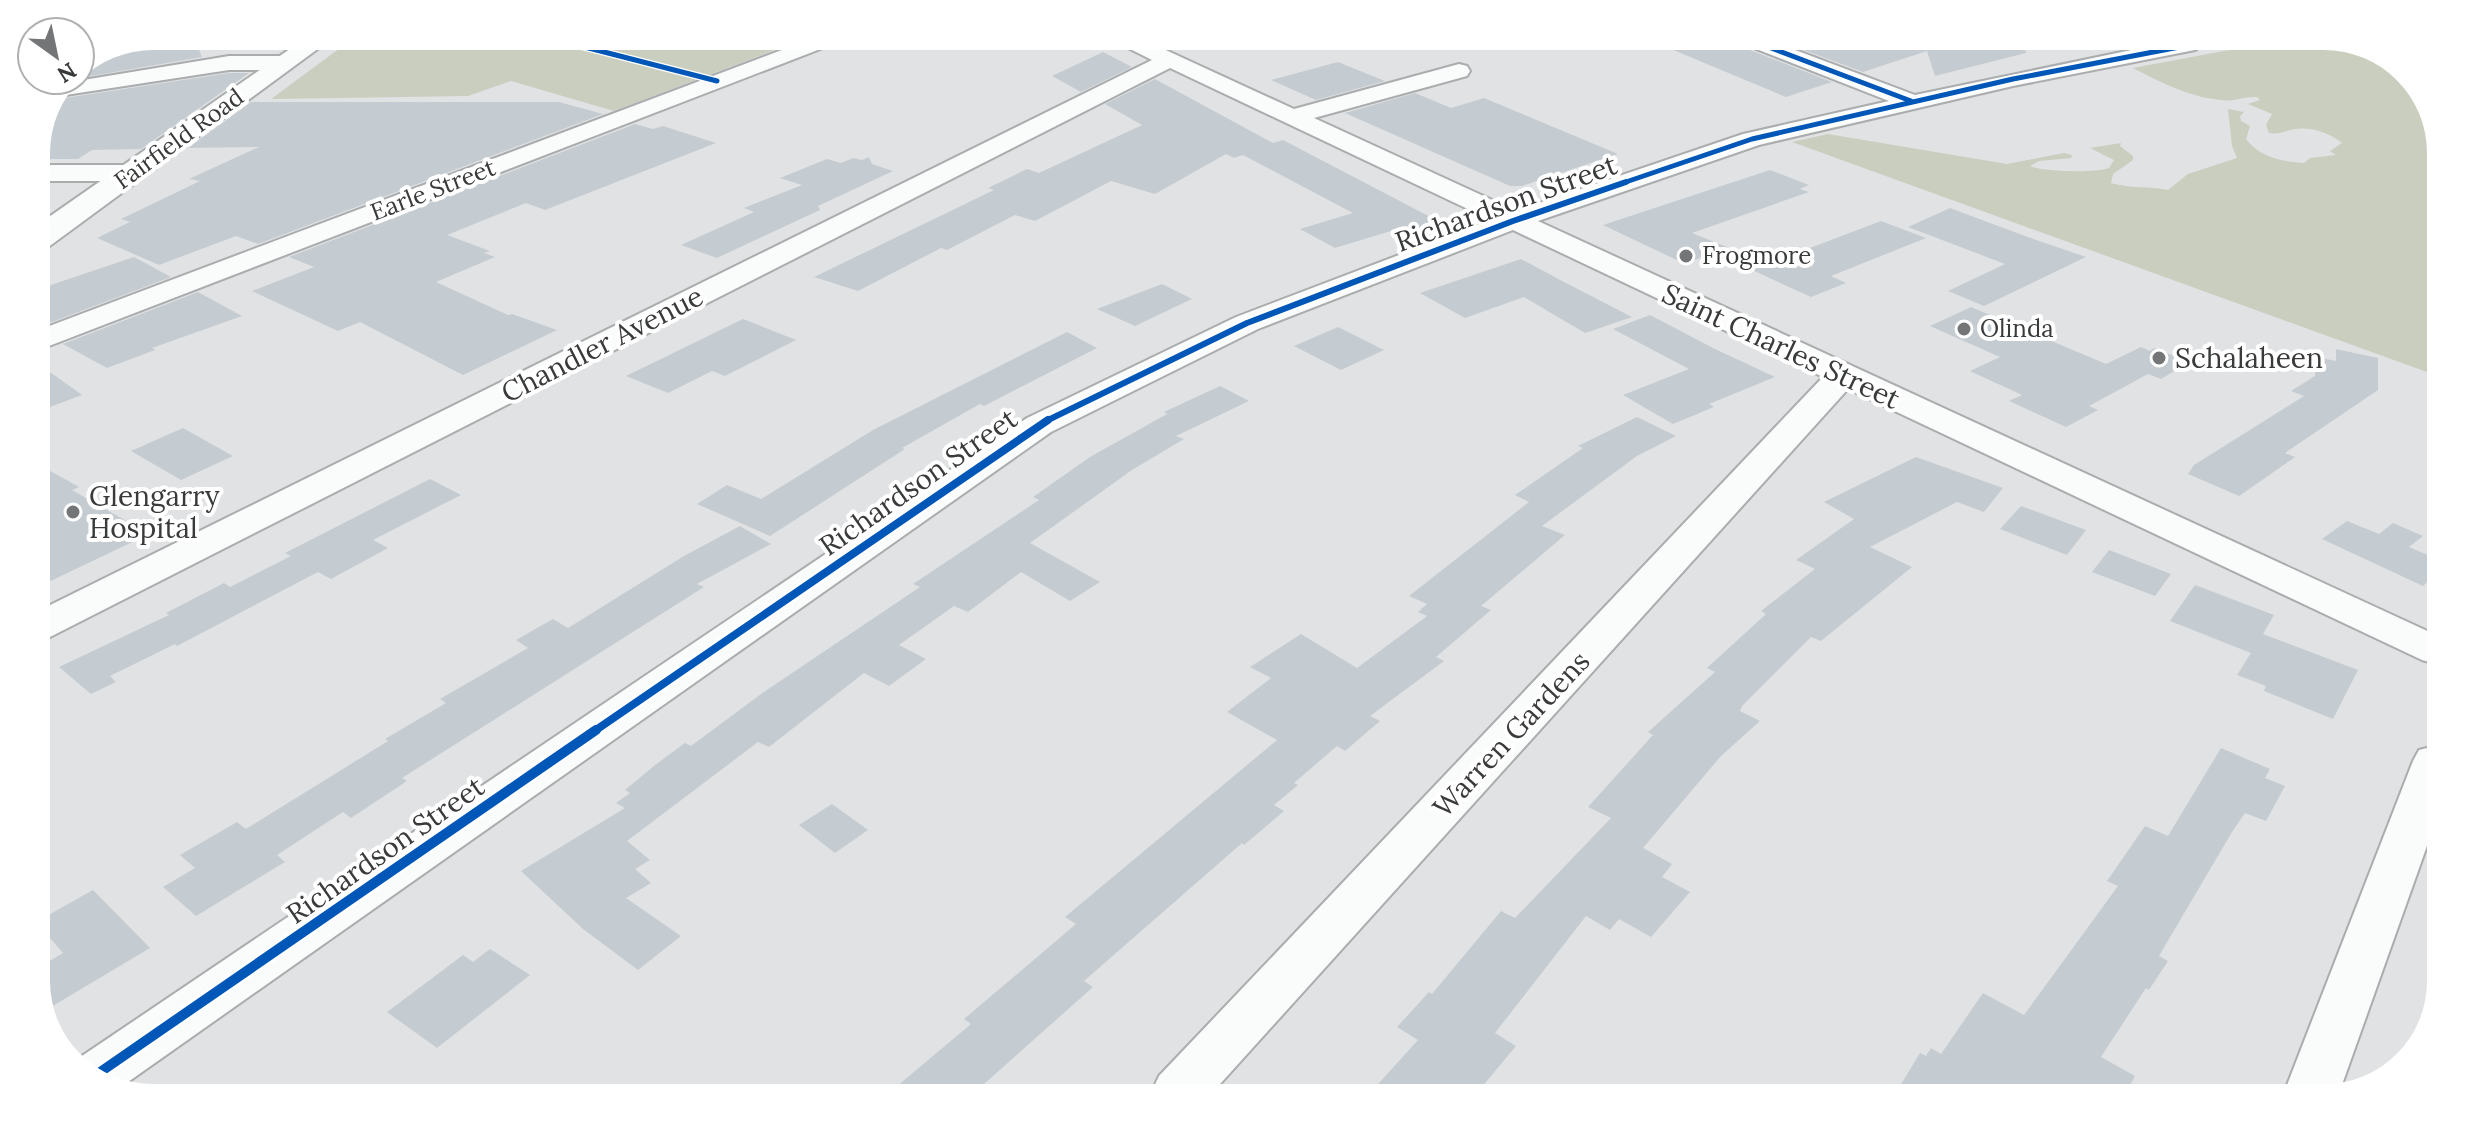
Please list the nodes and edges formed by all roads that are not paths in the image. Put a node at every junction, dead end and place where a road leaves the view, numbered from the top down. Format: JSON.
{"nodes":[{"id":1,"x":246,"y":50,"type":"edge"},
{"id":2,"x":303,"y":50,"type":"edge"},
{"id":3,"x":800,"y":50,"type":"edge"},
{"id":4,"x":1148,"y":50,"type":"edge"},
{"id":5,"x":1776,"y":50,"type":"edge"},
{"id":6,"x":2096,"y":50,"type":"edge"},
{"id":7,"x":2163,"y":50,"type":"edge"},
{"id":8,"x":2120,"y":58,"type":"junction"},
{"id":9,"x":1169,"y":60,"type":"junction"},
{"id":10,"x":229,"y":63,"type":"junction"},
{"id":11,"x":284,"y":63,"type":"junction"},
{"id":12,"x":1459,"y":71,"type":"dead end"},
{"id":13,"x":96,"y":85,"type":"edge"},
{"id":14,"x":1911,"y":101,"type":"junction"},
{"id":15,"x":1292,"y":117,"type":"junction"},
{"id":16,"x":50,"y":173,"type":"edge"},
{"id":17,"x":132,"y":173,"type":"junction"},
{"id":18,"x":1513,"y":221,"type":"junction"},
{"id":19,"x":50,"y":231,"type":"edge"},
{"id":20,"x":50,"y":337,"type":"edge"},
{"id":21,"x":1844,"y":374,"type":"junction"},
{"id":22,"x":50,"y":621,"type":"edge"},
{"id":23,"x":2427,"y":647,"type":"edge"},
{"id":24,"x":2427,"y":783,"type":"edge"},
{"id":25,"x":103,"y":1070,"type":"edge"},
{"id":26,"x":1186,"y":1084,"type":"edge"},
{"id":27,"x":2315,"y":1084,"type":"edge"}],
"edges":[{"from":1,"to":10,"type":"street"},
{"from":2,"to":11,"type":"street","name":"Fairfield Road"},
{"from":3,"to":20,"type":"street","name":"Earle Street"},
{"from":4,"to":9,"type":"street","name":"Saint Charles Street"},
{"from":5,"to":14,"type":"street"},
{"from":6,"to":8,"type":"street"},
{"from":7,"to":8,"type":"street","name":"Richardson Street"},
{"from":8,"to":14,"type":"street","name":"Richardson Street"},
{"from":9,"to":15,"type":"street","name":"Saint Charles Street"},
{"from":9,"to":22,"type":"street","name":"Chandler Avenue"},
{"from":10,"to":11,"type":"street"},
{"from":10,"to":13,"type":"street"},
{"from":11,"to":17,"type":"street","name":"Fairfield Road"},
{"from":12,"to":15,"type":"street"},
{"from":14,"to":18,"type":"street","name":"Richardson Street"},
{"from":15,"to":18,"type":"street","name":"Saint Charles Street"},
{"from":16,"to":17,"type":"street"},
{"from":17,"to":19,"type":"street","name":"Fairfield Road"},
{"from":18,"to":21,"type":"street","name":"Saint Charles Street"},
{"from":18,"to":25,"type":"street","name":"Richardson Street"},
{"from":21,"to":23,"type":"street","name":"Saint Charles Street"},
{"from":21,"to":26,"type":"street","name":"Warren Gardens"},
{"from":24,"to":27,"type":"street"}]}
